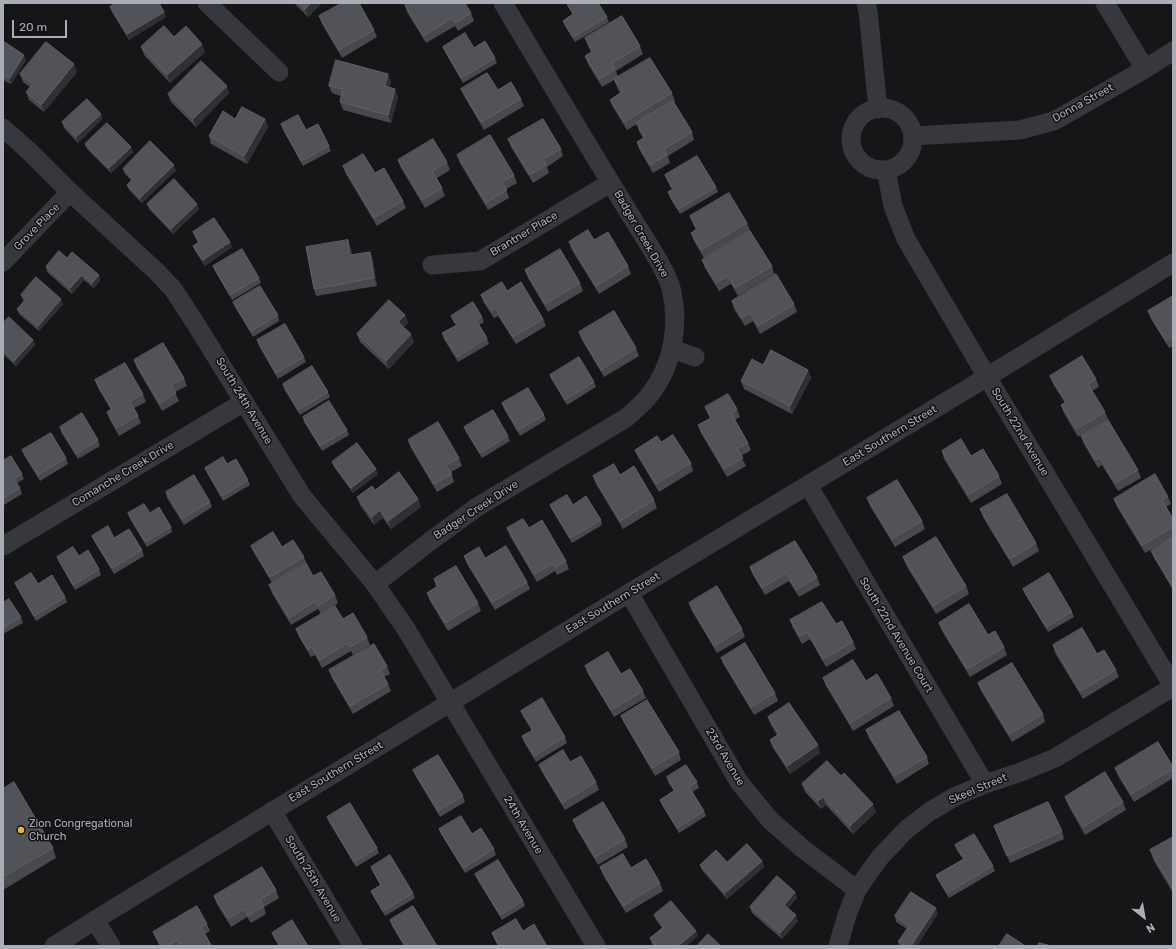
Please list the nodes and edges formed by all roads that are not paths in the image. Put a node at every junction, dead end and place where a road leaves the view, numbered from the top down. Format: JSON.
{"nodes":[{"id":1,"x":207,"y":3,"type":"edge"},
{"id":2,"x":503,"y":3,"type":"edge"},
{"id":3,"x":866,"y":3,"type":"edge"},
{"id":4,"x":1105,"y":3,"type":"edge"},
{"id":5,"x":1173,"y":51,"type":"edge"},
{"id":6,"x":1145,"y":69,"type":"junction"},
{"id":7,"x":279,"y":72,"type":"dead end"},
{"id":8,"x":878,"y":109,"type":"junction"},
{"id":9,"x":3,"y":128,"type":"edge"},
{"id":10,"x":913,"y":136,"type":"junction"},
{"id":11,"x":886,"y":170,"type":"junction"},
{"id":12,"x":610,"y":183,"type":"junction"},
{"id":13,"x":70,"y":192,"type":"junction"},
{"id":14,"x":3,"y":262,"type":"edge"},
{"id":15,"x":1173,"y":263,"type":"edge"},
{"id":16,"x":432,"y":265,"type":"dead end"},
{"id":17,"x":672,"y":349,"type":"junction"},
{"id":18,"x":695,"y":356,"type":"dead end"},
{"id":19,"x":987,"y":377,"type":"junction"},
{"id":20,"x":244,"y":402,"type":"junction"},
{"id":21,"x":808,"y":486,"type":"junction"},
{"id":22,"x":3,"y":546,"type":"edge"},
{"id":23,"x":374,"y":584,"type":"junction"},
{"id":24,"x":629,"y":593,"type":"junction"},
{"id":25,"x":1173,"y":687,"type":"edge"},
{"id":26,"x":450,"y":703,"type":"junction"},
{"id":27,"x":985,"y":784,"type":"junction"},
{"id":28,"x":272,"y":811,"type":"junction"},
{"id":29,"x":858,"y":890,"type":"junction"},
{"id":30,"x":95,"y":920,"type":"junction"},
{"id":31,"x":54,"y":946,"type":"edge"},
{"id":32,"x":111,"y":946,"type":"edge"},
{"id":33,"x":353,"y":946,"type":"edge"},
{"id":34,"x":596,"y":946,"type":"edge"},
{"id":35,"x":838,"y":946,"type":"edge"}],
"edges":[{"from":1,"to":7,"type":"street"},
{"from":2,"to":12,"type":"street","name":"Badger Creek Drive"},
{"from":3,"to":8,"type":"street"},
{"from":4,"to":6,"type":"street"},
{"from":5,"to":6,"type":"street","name":"Donna Street"},
{"from":6,"to":10,"type":"street","name":"Donna Street"},
{"from":8,"to":10,"type":"street"},
{"from":8,"to":11,"type":"street"},
{"from":9,"to":13,"type":"street","name":"South 24th Avenue"},
{"from":10,"to":11,"type":"street"},
{"from":11,"to":19,"type":"street","name":"South 22nd Avenue"},
{"from":12,"to":16,"type":"street","name":"Brantner Place"},
{"from":12,"to":17,"type":"street","name":"Badger Creek Drive"},
{"from":13,"to":14,"type":"street","name":"Grove Place"},
{"from":13,"to":20,"type":"street","name":"South 24th Avenue"},
{"from":15,"to":19,"type":"street","name":"East Southern Street"},
{"from":17,"to":18,"type":"street"},
{"from":17,"to":23,"type":"street","name":"Badger Creek Drive"},
{"from":19,"to":21,"type":"street","name":"East Southern Street"},
{"from":19,"to":25,"type":"street","name":"South 22nd Avenue"},
{"from":20,"to":22,"type":"street","name":"Comanche Creek Drive"},
{"from":20,"to":23,"type":"street","name":"South 24th Avenue"},
{"from":21,"to":24,"type":"street","name":"East Southern Street"},
{"from":21,"to":27,"type":"street","name":"South 22nd Avenue Court"},
{"from":23,"to":26,"type":"street","name":"South 24th Avenue"},
{"from":24,"to":26,"type":"street","name":"East Southern Street"},
{"from":24,"to":29,"type":"street","name":"23rd Avenue"},
{"from":25,"to":27,"type":"street","name":"Skeel Street"},
{"from":26,"to":28,"type":"street","name":"East Southern Street"},
{"from":26,"to":34,"type":"street","name":"24th Avenue"},
{"from":27,"to":29,"type":"street","name":"Skeel Street"},
{"from":28,"to":30,"type":"street","name":"East Southern Street"},
{"from":28,"to":33,"type":"street","name":"South 25th Avenue"},
{"from":29,"to":35,"type":"street","name":"Skeel Street"},
{"from":30,"to":31,"type":"street","name":"East Southern Street"},
{"from":30,"to":32,"type":"street"}]}
